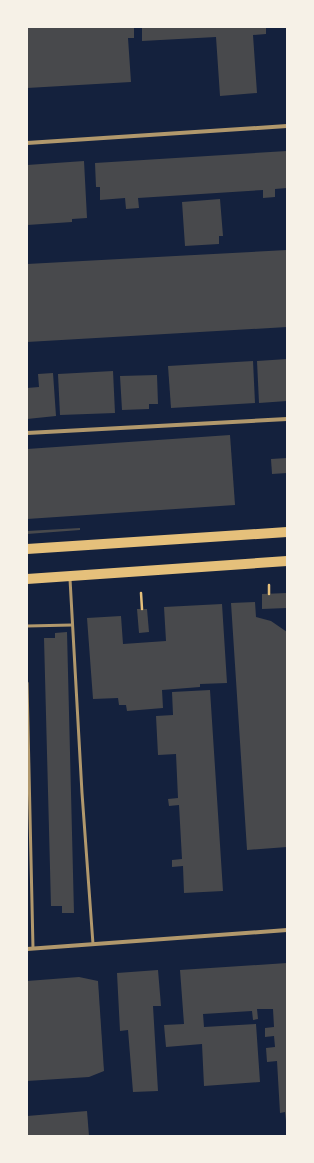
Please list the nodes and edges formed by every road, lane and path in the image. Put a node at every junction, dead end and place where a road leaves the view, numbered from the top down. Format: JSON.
{"nodes":[{"id":1,"x":287,"y":126,"type":"edge"},
{"id":2,"x":27,"y":143,"type":"edge"},
{"id":3,"x":287,"y":419,"type":"edge"},
{"id":4,"x":27,"y":433,"type":"edge"},
{"id":5,"x":287,"y":532,"type":"edge"},
{"id":6,"x":27,"y":549,"type":"edge"},
{"id":7,"x":287,"y":561,"type":"edge"},
{"id":8,"x":70,"y":576,"type":"junction"},
{"id":9,"x":27,"y":579,"type":"edge"},
{"id":10,"x":269,"y":585,"type":"dead end"},
{"id":11,"x":141,"y":594,"type":"dead end"},
{"id":12,"x":269,"y":594,"type":"dead end"},
{"id":13,"x":142,"y":609,"type":"dead end"},
{"id":14,"x":72,"y":625,"type":"junction"},
{"id":15,"x":27,"y":626,"type":"edge"},
{"id":16,"x":27,"y":682,"type":"edge"},
{"id":17,"x":287,"y":930,"type":"edge"},
{"id":18,"x":93,"y":944,"type":"junction"},
{"id":19,"x":33,"y":948,"type":"junction"},
{"id":20,"x":27,"y":949,"type":"edge"}],
"edges":[{"from":1,"to":2,"type":"street"},
{"from":3,"to":4,"type":"street"},
{"from":5,"to":6,"type":"main road"},
{"from":7,"to":8,"type":"main road"},
{"from":8,"to":9,"type":"main road"},
{"from":8,"to":14,"type":"lane"},
{"from":10,"to":12,"type":"path"},
{"from":11,"to":13,"type":"path"},
{"from":14,"to":15,"type":"lane"},
{"from":14,"to":18,"type":"lane"},
{"from":16,"to":19,"type":"lane"},
{"from":17,"to":18,"type":"street"},
{"from":18,"to":19,"type":"street"},
{"from":19,"to":20,"type":"street"}]}
